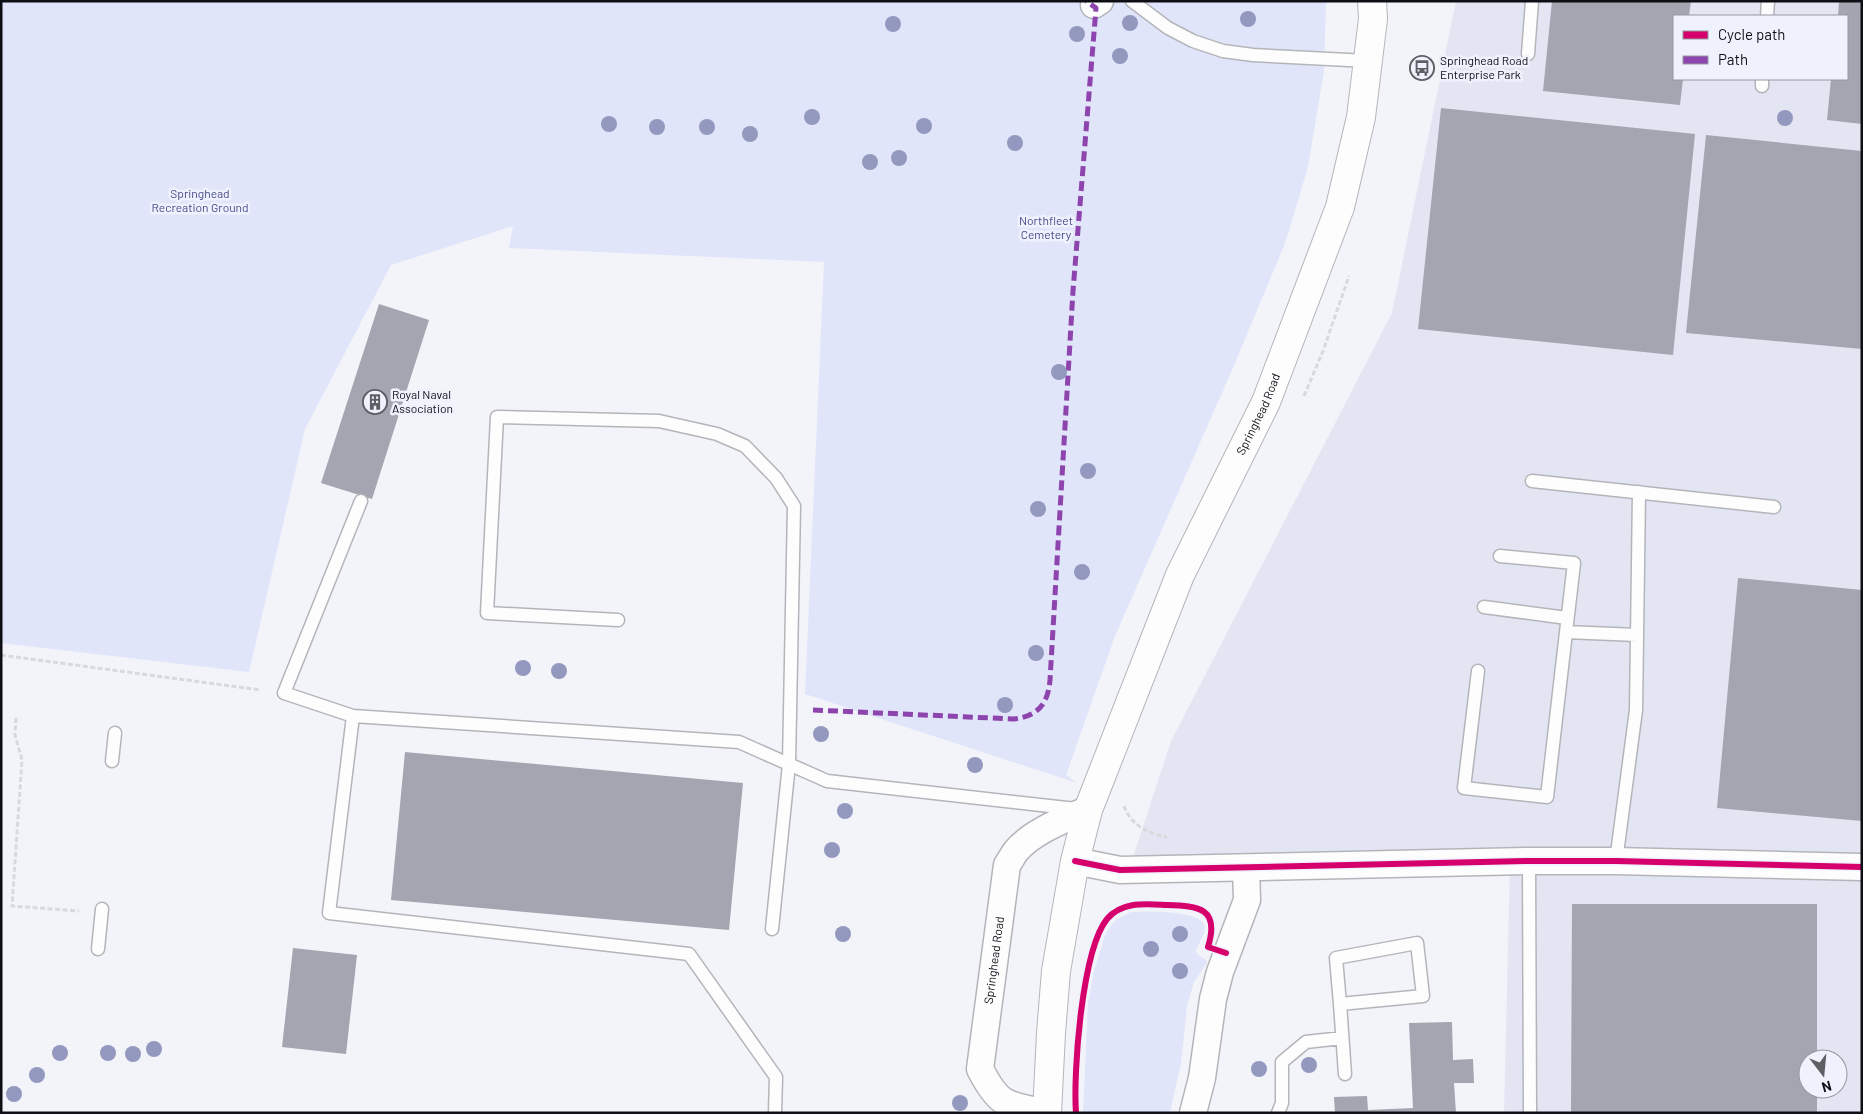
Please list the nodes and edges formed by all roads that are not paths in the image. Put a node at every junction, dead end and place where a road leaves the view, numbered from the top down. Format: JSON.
{"nodes":[{"id":1,"x":1132,"y":1,"type":"edge"},
{"id":2,"x":1372,"y":1,"type":"edge"},
{"id":3,"x":1532,"y":1,"type":"edge"},
{"id":4,"x":1768,"y":1,"type":"edge"},
{"id":5,"x":1767,"y":15,"type":"edge"},
{"id":6,"x":1528,"y":54,"type":"dead end"},
{"id":7,"x":1368,"y":62,"type":"junction"},
{"id":8,"x":1532,"y":481,"type":"dead end"},
{"id":9,"x":1639,"y":492,"type":"junction"},
{"id":10,"x":361,"y":501,"type":"dead end"},
{"id":11,"x":1774,"y":507,"type":"dead end"},
{"id":12,"x":1500,"y":556,"type":"dead end"},
{"id":13,"x":1484,"y":607,"type":"dead end"},
{"id":14,"x":1567,"y":618,"type":"junction"},
{"id":15,"x":618,"y":620,"type":"dead end"},
{"id":16,"x":1566,"y":632,"type":"junction"},
{"id":17,"x":1637,"y":634,"type":"junction"},
{"id":18,"x":1478,"y":670,"type":"dead end"},
{"id":19,"x":353,"y":716,"type":"junction"},
{"id":20,"x":115,"y":733,"type":"dead end"},
{"id":21,"x":112,"y":761,"type":"dead end"},
{"id":22,"x":789,"y":764,"type":"junction"},
{"id":23,"x":1088,"y":810,"type":"junction"},
{"id":24,"x":1075,"y":861,"type":"junction"},
{"id":25,"x":1529,"y":861,"type":"junction"},
{"id":26,"x":1616,"y":862,"type":"junction"},
{"id":27,"x":1862,"y":867,"type":"edge"},
{"id":28,"x":1246,"y":868,"type":"junction"},
{"id":29,"x":102,"y":911,"type":"road end"},
{"id":30,"x":772,"y":929,"type":"dead end"},
{"id":31,"x":98,"y":949,"type":"dead end"},
{"id":32,"x":1340,"y":1004,"type":"junction"},
{"id":33,"x":1342,"y":1038,"type":"junction"},
{"id":34,"x":1345,"y":1074,"type":"dead end"},
{"id":35,"x":775,"y":1113,"type":"edge"},
{"id":36,"x":1047,"y":1113,"type":"edge"},
{"id":37,"x":1193,"y":1113,"type":"edge"},
{"id":38,"x":1278,"y":1113,"type":"edge"},
{"id":39,"x":1530,"y":1113,"type":"edge"}],
"edges":[{"from":1,"to":7,"type":"lane"},
{"from":2,"to":7,"type":"main road","name":"Springhead Road"},
{"from":3,"to":6,"type":"lane"},
{"from":4,"to":5,"type":"lane"},
{"from":7,"to":23,"type":"main road","name":"Springhead Road"},
{"from":8,"to":9,"type":"lane"},
{"from":9,"to":11,"type":"lane"},
{"from":9,"to":17,"type":"lane"},
{"from":10,"to":19,"type":"lane"},
{"from":12,"to":14,"type":"lane"},
{"from":13,"to":14,"type":"lane"},
{"from":14,"to":16,"type":"lane"},
{"from":15,"to":22,"type":"lane"},
{"from":16,"to":17,"type":"lane"},
{"from":16,"to":18,"type":"lane"},
{"from":17,"to":26,"type":"lane"},
{"from":19,"to":22,"type":"lane"},
{"from":19,"to":35,"type":"lane"},
{"from":20,"to":21,"type":"lane"},
{"from":22,"to":23,"type":"lane"},
{"from":22,"to":30,"type":"lane"},
{"from":23,"to":24,"type":"main road","name":"Springhead Road"},
{"from":23,"to":36,"type":"street","name":"Springhead Road"},
{"from":24,"to":28,"type":"street"},
{"from":24,"to":36,"type":"main road","name":"Springhead Road"},
{"from":25,"to":26,"type":"street"},
{"from":25,"to":28,"type":"street"},
{"from":25,"to":39,"type":"lane"},
{"from":26,"to":27,"type":"street"},
{"from":28,"to":37,"type":"street"},
{"from":29,"to":31,"type":"lane"},
{"from":32,"to":32,"type":"lane"},
{"from":32,"to":33,"type":"lane"},
{"from":33,"to":34,"type":"lane"},
{"from":33,"to":38,"type":"lane"}]}
